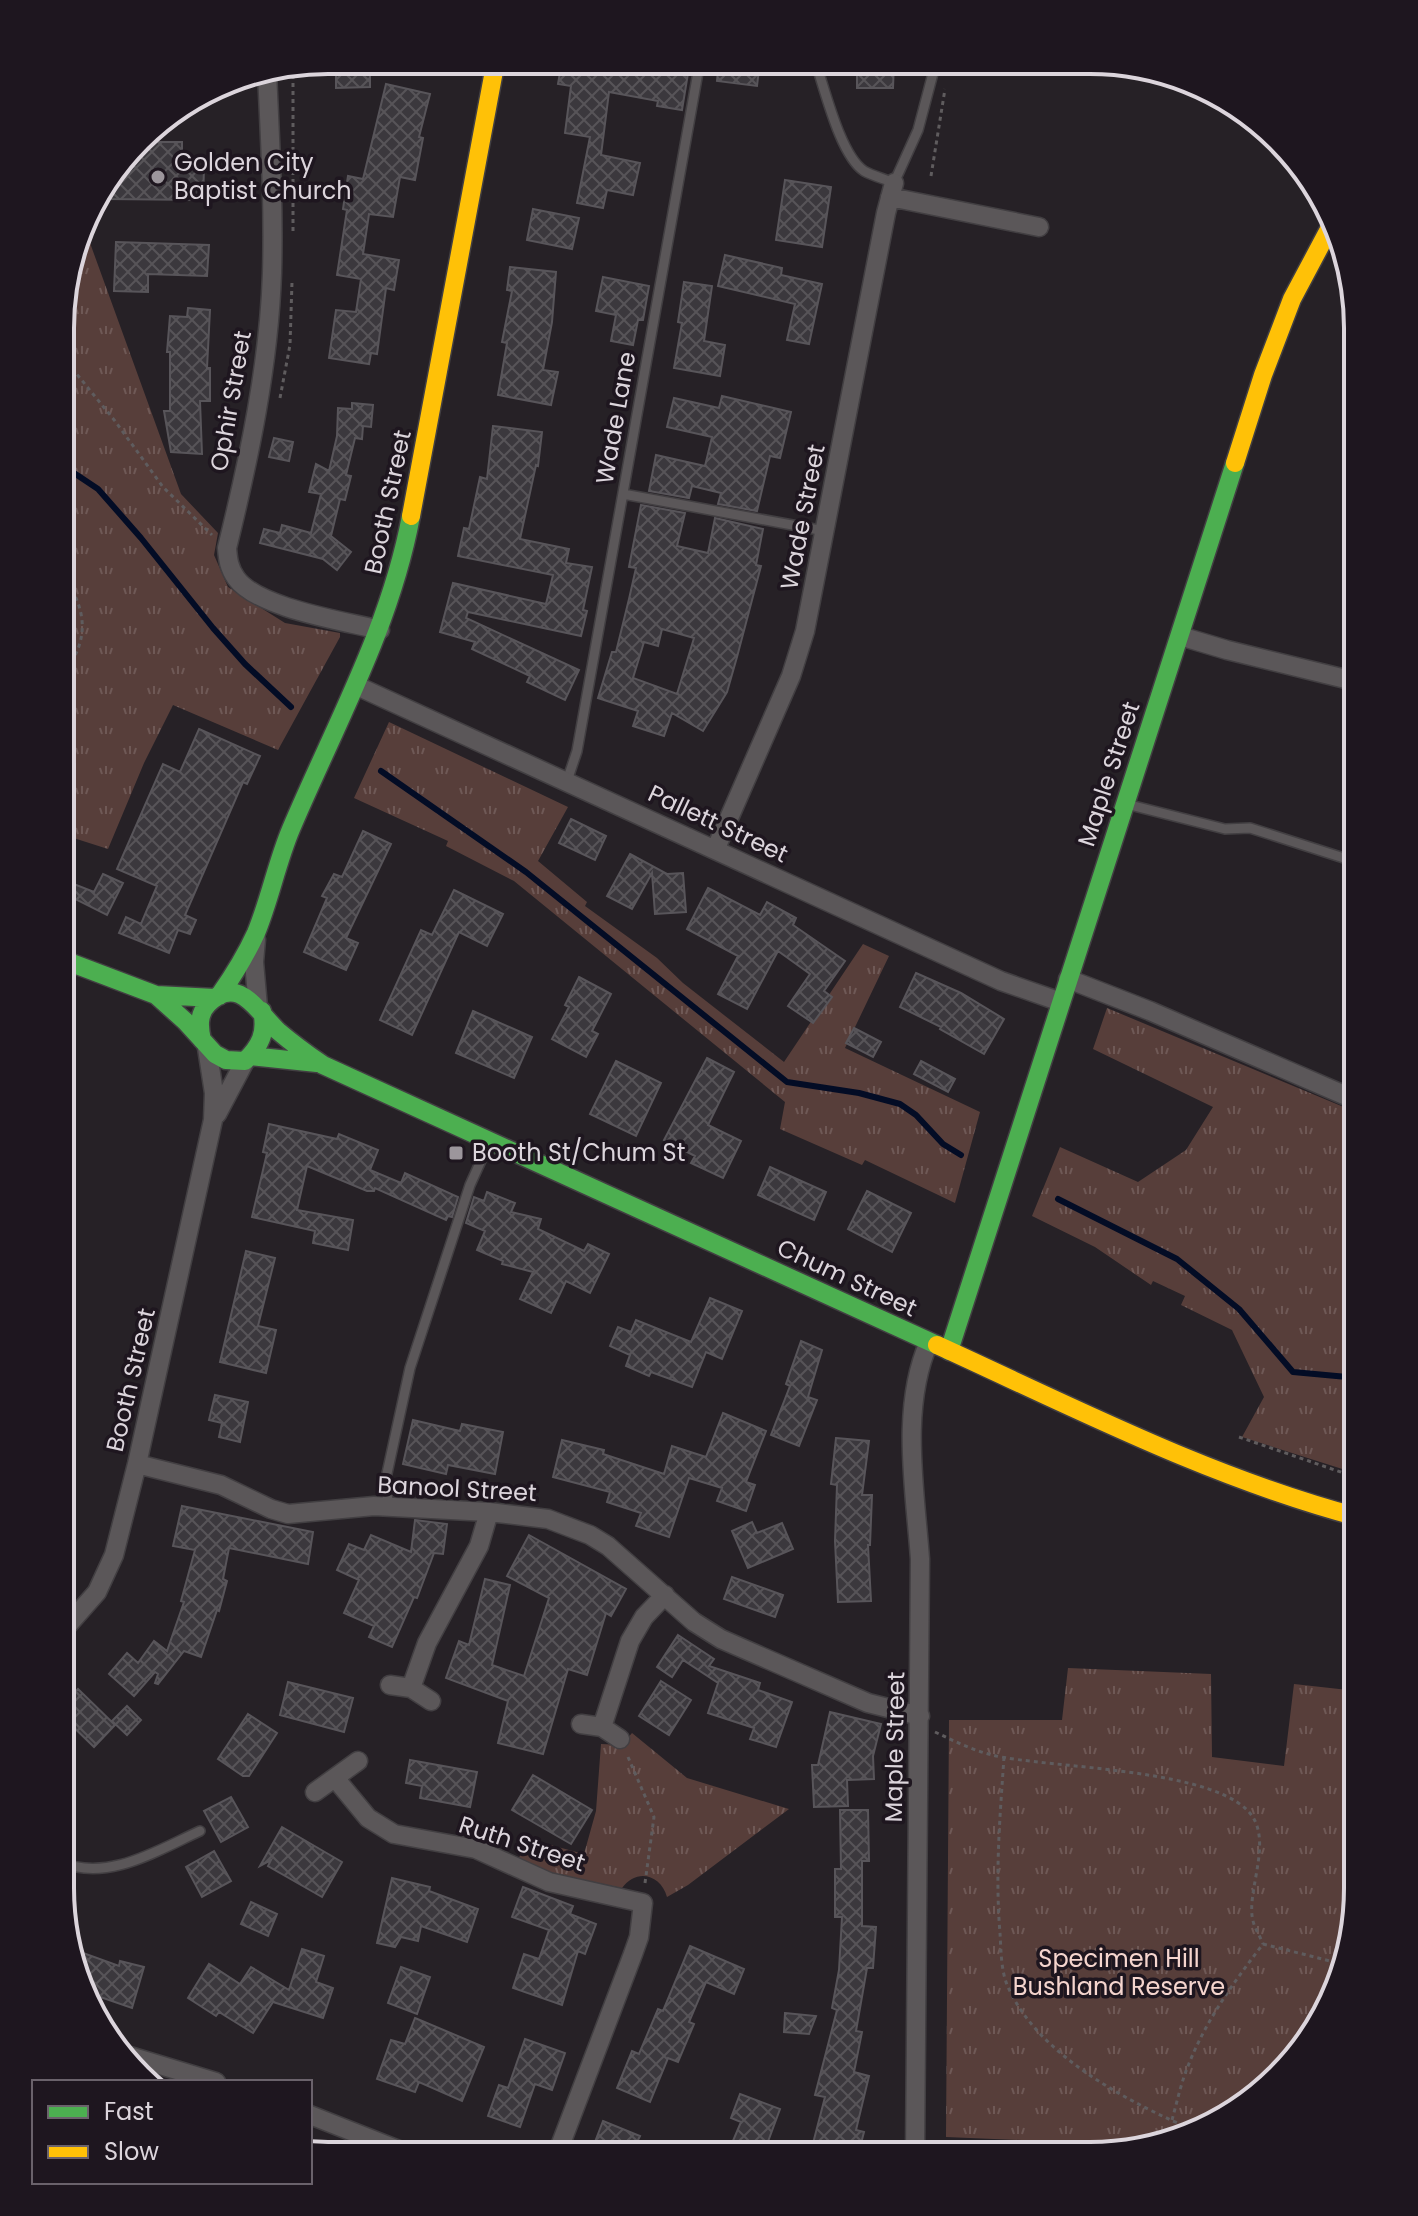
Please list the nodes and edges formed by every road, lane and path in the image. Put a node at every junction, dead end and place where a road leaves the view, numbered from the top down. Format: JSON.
{"nodes":[{"id":1,"x":493,"y":74,"type":"edge"},
{"id":2,"x":698,"y":74,"type":"edge"},
{"id":3,"x":820,"y":74,"type":"edge"},
{"id":4,"x":933,"y":74,"type":"edge"},
{"id":5,"x":948,"y":76,"type":"dead end"},
{"id":6,"x":267,"y":82,"type":"edge"},
{"id":7,"x":931,"y":176,"type":"dead end"},
{"id":8,"x":892,"y":190,"type":"junction"},
{"id":9,"x":1039,"y":227,"type":"dead end"},
{"id":10,"x":1326,"y":235,"type":"edge"},
{"id":11,"x":74,"y":371,"type":"edge"},
{"id":12,"x":623,"y":494,"type":"junction"},
{"id":13,"x":825,"y":531,"type":"junction"},
{"id":14,"x":227,"y":548,"type":"junction"},
{"id":15,"x":74,"y":591,"type":"edge"},
{"id":16,"x":380,"y":630,"type":"junction"},
{"id":17,"x":1180,"y":636,"type":"junction"},
{"id":18,"x":74,"y":656,"type":"edge"},
{"id":19,"x":1344,"y":679,"type":"edge"},
{"id":20,"x":357,"y":686,"type":"junction"},
{"id":21,"x":567,"y":781,"type":"junction"},
{"id":22,"x":1125,"y":804,"type":"junction"},
{"id":23,"x":716,"y":848,"type":"junction"},
{"id":24,"x":1344,"y":858,"type":"edge"},
{"id":25,"x":256,"y":932,"type":"junction"},
{"id":26,"x":74,"y":964,"type":"edge"},
{"id":27,"x":1068,"y":979,"type":"junction"},
{"id":28,"x":156,"y":995,"type":"junction"},
{"id":29,"x":217,"y":997,"type":"junction"},
{"id":30,"x":1061,"y":1002,"type":"junction"},
{"id":31,"x":260,"y":1009,"type":"junction"},
{"id":32,"x":204,"y":1044,"type":"junction"},
{"id":33,"x":248,"y":1058,"type":"junction"},
{"id":34,"x":323,"y":1065,"type":"junction"},
{"id":35,"x":1344,"y":1095,"type":"edge"},
{"id":36,"x":213,"y":1120,"type":"junction"},
{"id":37,"x":490,"y":1141,"type":"junction"},
{"id":38,"x":929,"y":1342,"type":"junction"},
{"id":39,"x":949,"y":1351,"type":"junction"},
{"id":40,"x":1239,"y":1437,"type":"dead end"},
{"id":41,"x":137,"y":1464,"type":"junction"},
{"id":42,"x":1343,"y":1473,"type":"edge"},
{"id":43,"x":390,"y":1507,"type":"junction"},
{"id":44,"x":489,"y":1512,"type":"junction"},
{"id":45,"x":1343,"y":1513,"type":"edge"},
{"id":46,"x":665,"y":1595,"type":"junction"},
{"id":47,"x":74,"y":1619,"type":"edge"},
{"id":48,"x":390,"y":1685,"type":"dead end"},
{"id":49,"x":411,"y":1688,"type":"junction"},
{"id":50,"x":431,"y":1701,"type":"dead end"},
{"id":51,"x":920,"y":1720,"type":"junction"},
{"id":52,"x":581,"y":1724,"type":"dead end"},
{"id":53,"x":602,"y":1727,"type":"junction"},
{"id":54,"x":620,"y":1739,"type":"joint"},
{"id":55,"x":1004,"y":1757,"type":"junction"},
{"id":56,"x":358,"y":1761,"type":"dead end"},
{"id":57,"x":335,"y":1778,"type":"junction"},
{"id":58,"x":315,"y":1792,"type":"dead end"},
{"id":59,"x":200,"y":1831,"type":"dead end"},
{"id":60,"x":74,"y":1866,"type":"edge"},
{"id":61,"x":643,"y":1903,"type":"junction"},
{"id":62,"x":1263,"y":1944,"type":"junction"},
{"id":63,"x":1333,"y":1962,"type":"edge"},
{"id":64,"x":140,"y":2059,"type":"edge"},
{"id":65,"x":209,"y":2080,"type":"edge"},
{"id":66,"x":312,"y":2116,"type":"edge"},
{"id":67,"x":1172,"y":2121,"type":"junction"},
{"id":68,"x":1181,"y":2125,"type":"edge"},
{"id":69,"x":379,"y":2142,"type":"edge"},
{"id":70,"x":562,"y":2142,"type":"edge"},
{"id":71,"x":915,"y":2142,"type":"edge"}],
"edges":[{"from":1,"to":16,"type":"street","name":"Booth Street"},
{"from":2,"to":12,"type":"lane","name":"Wade Lane"},
{"from":3,"to":8,"type":"lane"},
{"from":4,"to":8,"type":"lane","name":"Wade Street"},
{"from":5,"to":7,"type":"path"},
{"from":6,"to":14,"type":"street","name":"Ophir Street"},
{"from":8,"to":9,"type":"street"},
{"from":8,"to":13,"type":"street","name":"Wade Street"},
{"from":10,"to":17,"type":"street","name":"Maple Street"},
{"from":11,"to":14,"type":"path"},
{"from":12,"to":13,"type":"lane"},
{"from":12,"to":21,"type":"lane","name":"Wade Lane"},
{"from":13,"to":23,"type":"street","name":"Wade Street"},
{"from":14,"to":16,"type":"street"},
{"from":15,"to":18,"type":"path"},
{"from":16,"to":20,"type":"street","name":"Booth Street"},
{"from":17,"to":19,"type":"street"},
{"from":17,"to":22,"type":"street","name":"Maple Street"},
{"from":20,"to":21,"type":"street","name":"Pallett Street"},
{"from":20,"to":25,"type":"street","name":"Booth Street"},
{"from":21,"to":23,"type":"street","name":"Pallett Street"},
{"from":22,"to":24,"type":"lane"},
{"from":22,"to":27,"type":"street","name":"Maple Street"},
{"from":23,"to":30,"type":"street","name":"Pallett Street"},
{"from":25,"to":29,"type":"street","name":"Booth Street"},
{"from":25,"to":31,"type":"street","name":"Booth Street"},
{"from":26,"to":28,"type":"street"},
{"from":27,"to":30,"type":"street","name":"Maple Street"},
{"from":27,"to":35,"type":"street"},
{"from":28,"to":29,"type":"street"},
{"from":28,"to":32,"type":"street"},
{"from":29,"to":31,"type":"street"},
{"from":29,"to":32,"type":"street"},
{"from":30,"to":39,"type":"street","name":"Maple Street"},
{"from":31,"to":33,"type":"street"},
{"from":31,"to":34,"type":"street","name":"Chum Street"},
{"from":32,"to":33,"type":"street"},
{"from":32,"to":36,"type":"street","name":"Booth Street"},
{"from":33,"to":34,"type":"street","name":"Chum Street"},
{"from":33,"to":36,"type":"street","name":"Booth Street"},
{"from":34,"to":37,"type":"street","name":"Chum Street"},
{"from":36,"to":41,"type":"street","name":"Booth Street"},
{"from":37,"to":38,"type":"street","name":"Chum Street"},
{"from":37,"to":43,"type":"lane"},
{"from":38,"to":39,"type":"street","name":"Chum Street"},
{"from":38,"to":51,"type":"street","name":"Maple Street"},
{"from":39,"to":45,"type":"street","name":"Chum Street"},
{"from":40,"to":42,"type":"path"},
{"from":41,"to":43,"type":"street","name":"Banool Street"},
{"from":41,"to":47,"type":"street","name":"Booth Street"},
{"from":43,"to":44,"type":"street","name":"Banool Street"},
{"from":44,"to":46,"type":"street","name":"Banool Street"},
{"from":44,"to":49,"type":"street"},
{"from":46,"to":51,"type":"street","name":"Banool Street"},
{"from":46,"to":53,"type":"street"},
{"from":48,"to":49,"type":"street"},
{"from":49,"to":50,"type":"street"},
{"from":51,"to":55,"type":"path"},
{"from":51,"to":71,"type":"street","name":"Maple Street"},
{"from":52,"to":53,"type":"street"},
{"from":53,"to":54,"type":"street"},
{"from":54,"to":61,"type":"path"},
{"from":55,"to":62,"type":"path"},
{"from":55,"to":67,"type":"path"},
{"from":56,"to":57,"type":"street"},
{"from":57,"to":58,"type":"street"},
{"from":57,"to":61,"type":"street","name":"Ruth Street"},
{"from":59,"to":60,"type":"lane"},
{"from":61,"to":70,"type":"street"},
{"from":62,"to":63,"type":"path"},
{"from":62,"to":67,"type":"path"},
{"from":64,"to":65,"type":"street"},
{"from":66,"to":69,"type":"street"},
{"from":67,"to":68,"type":"path"}]}
